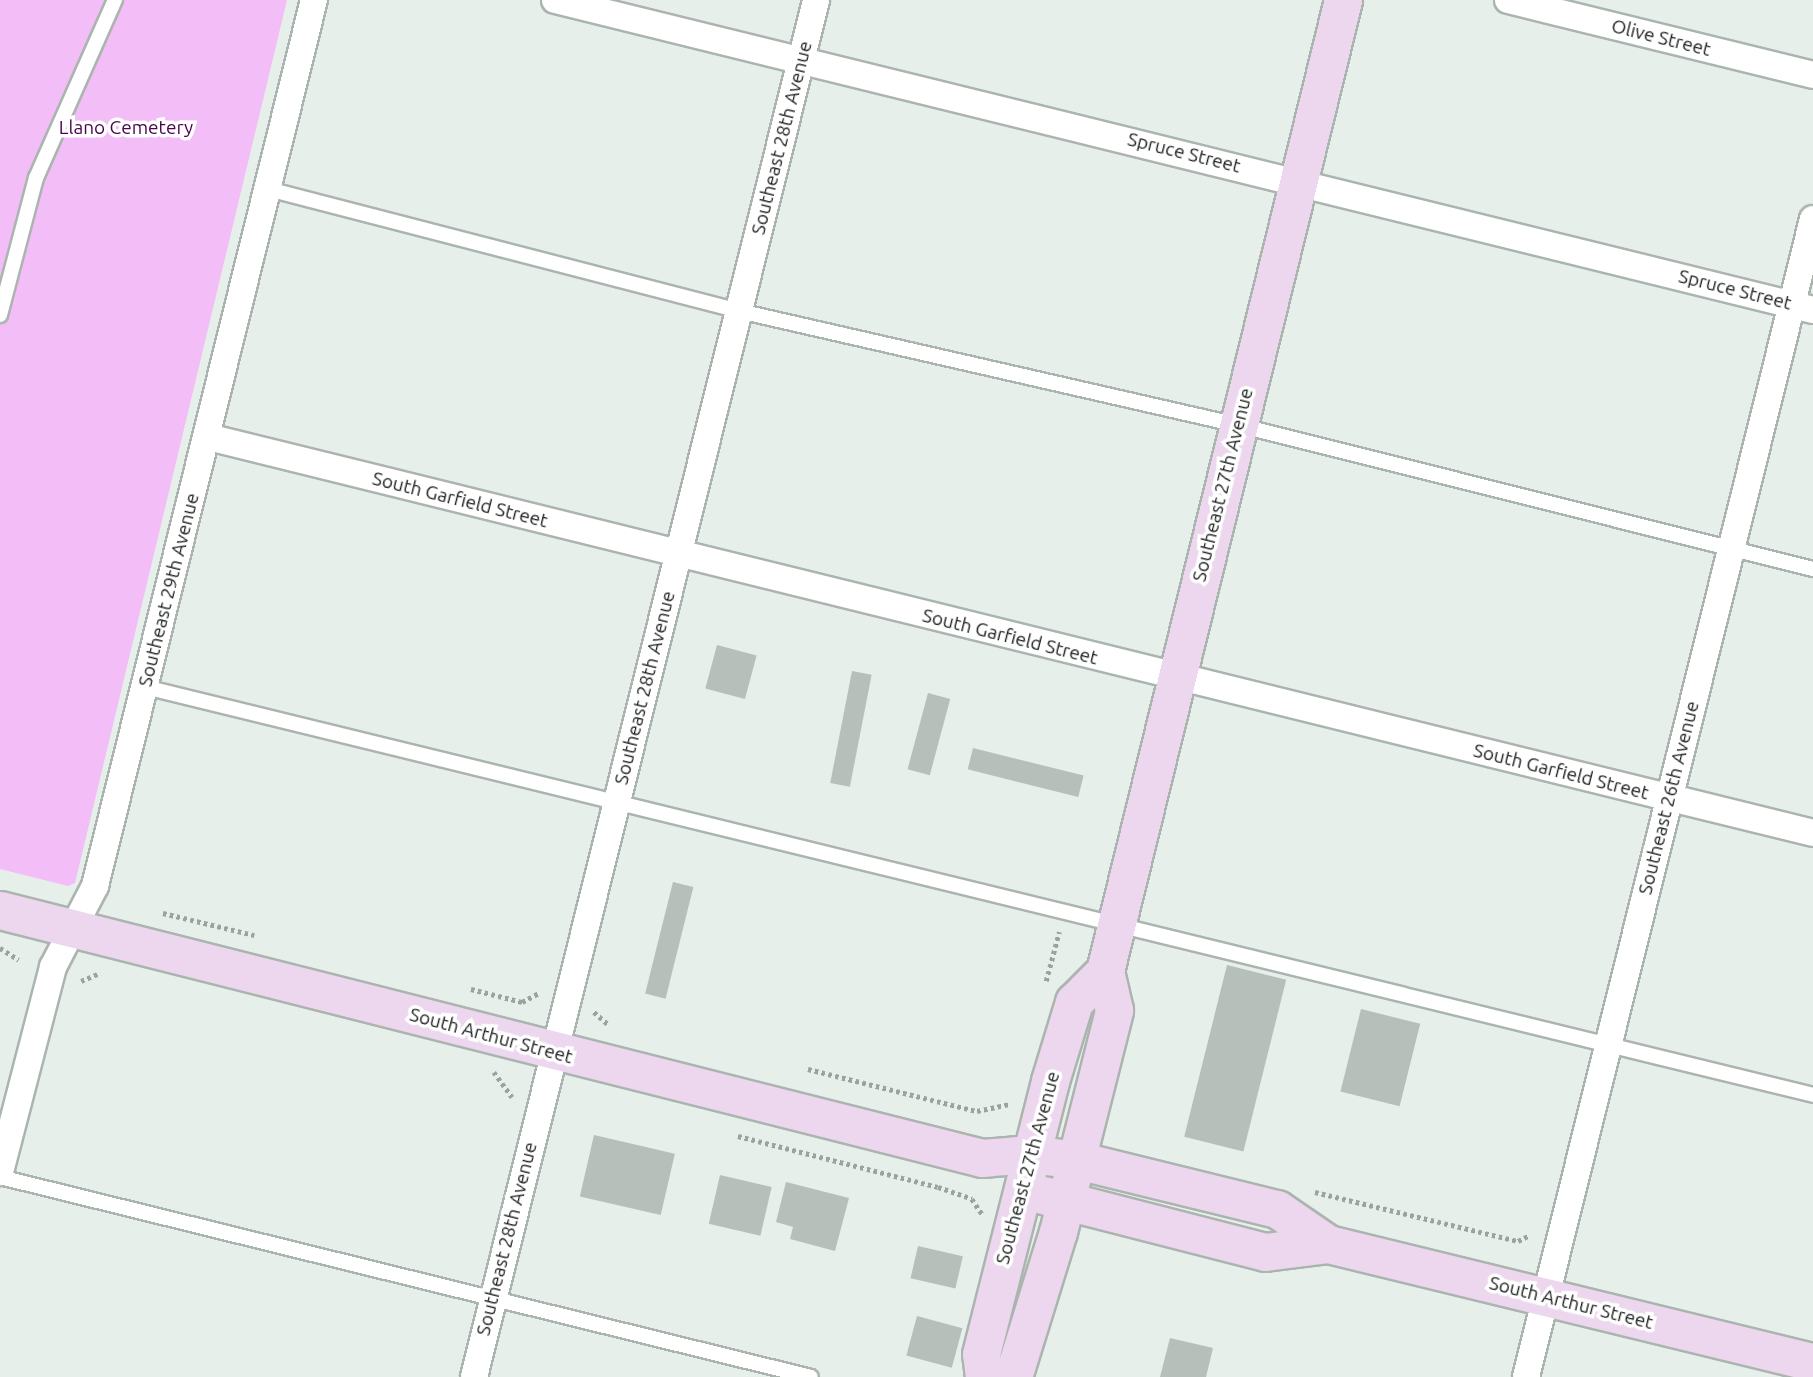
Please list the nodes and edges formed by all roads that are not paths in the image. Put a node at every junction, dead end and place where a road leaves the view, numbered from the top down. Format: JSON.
{"nodes":[{"id":1,"x":115,"y":0,"type":"edge"},
{"id":2,"x":314,"y":0,"type":"edge"},
{"id":3,"x":555,"y":0,"type":"edge"},
{"id":4,"x":816,"y":0,"type":"edge"},
{"id":5,"x":1343,"y":0,"type":"edge"},
{"id":6,"x":1508,"y":0,"type":"edge"},
{"id":7,"x":801,"y":59,"type":"junction"},
{"id":8,"x":1813,"y":75,"type":"edge"},
{"id":9,"x":1298,"y":181,"type":"junction"},
{"id":10,"x":268,"y":189,"type":"junction"},
{"id":11,"x":1813,"y":219,"type":"edge"},
{"id":12,"x":1803,"y":307,"type":"edge"},
{"id":13,"x":739,"y":311,"type":"junction"},
{"id":14,"x":0,"y":315,"type":"edge"},
{"id":15,"x":1238,"y":425,"type":"junction"},
{"id":16,"x":208,"y":437,"type":"junction"},
{"id":17,"x":1730,"y":548,"type":"junction"},
{"id":18,"x":679,"y":555,"type":"junction"},
{"id":19,"x":1813,"y":569,"type":"edge"},
{"id":20,"x":1175,"y":678,"type":"junction"},
{"id":21,"x":145,"y":687,"type":"junction"},
{"id":22,"x":1670,"y":799,"type":"junction"},
{"id":23,"x":615,"y":803,"type":"junction"},
{"id":24,"x":1813,"y":833,"type":"edge"},
{"id":25,"x":0,"y":910,"type":"edge"},
{"id":26,"x":1116,"y":923,"type":"junction"},
{"id":27,"x":72,"y":928,"type":"junction"},
{"id":28,"x":1105,"y":971,"type":"junction"},
{"id":29,"x":1607,"y":1045,"type":"junction"},
{"id":30,"x":552,"y":1052,"type":"junction"},
{"id":31,"x":1813,"y":1095,"type":"edge"},
{"id":32,"x":1077,"y":1160,"type":"junction"},
{"id":33,"x":1026,"y":1170,"type":"junction"},
{"id":34,"x":0,"y":1172,"type":"edge"},
{"id":35,"x":0,"y":1177,"type":"edge"},
{"id":36,"x":1065,"y":1204,"type":"junction"},
{"id":37,"x":1328,"y":1244,"type":"junction"},
{"id":38,"x":1546,"y":1296,"type":"junction"},
{"id":39,"x":493,"y":1299,"type":"junction"},
{"id":40,"x":1813,"y":1362,"type":"edge"},
{"id":41,"x":474,"y":1377,"type":"edge"},
{"id":42,"x":811,"y":1377,"type":"edge"},
{"id":43,"x":984,"y":1377,"type":"edge"},
{"id":44,"x":1013,"y":1377,"type":"edge"},
{"id":45,"x":1526,"y":1377,"type":"edge"}],
"edges":[{"from":1,"to":14,"type":"lane"},
{"from":2,"to":10,"type":"street","name":"Southeast 29th Avenue"},
{"from":3,"to":7,"type":"street","name":"Spruce Street"},
{"from":4,"to":7,"type":"street","name":"Southeast 28th Avenue"},
{"from":5,"to":9,"type":"main road","name":"Southeast 27th Avenue"},
{"from":6,"to":8,"type":"street","name":"Olive Street"},
{"from":7,"to":9,"type":"street","name":"Spruce Street"},
{"from":7,"to":13,"type":"street","name":"Southeast 28th Avenue"},
{"from":9,"to":12,"type":"street","name":"Spruce Street"},
{"from":9,"to":15,"type":"main road","name":"Southeast 27th Avenue"},
{"from":10,"to":13,"type":"lane"},
{"from":10,"to":16,"type":"street","name":"Southeast 29th Avenue"},
{"from":11,"to":12,"type":"street","name":"Southeast 26th Avenue"},
{"from":12,"to":17,"type":"street","name":"Southeast 26th Avenue"},
{"from":13,"to":15,"type":"lane"},
{"from":13,"to":18,"type":"street","name":"Southeast 28th Avenue"},
{"from":15,"to":17,"type":"lane"},
{"from":15,"to":20,"type":"main road","name":"Southeast 27th Avenue"},
{"from":16,"to":18,"type":"street","name":"South Garfield Street"},
{"from":16,"to":21,"type":"street","name":"Southeast 29th Avenue"},
{"from":17,"to":19,"type":"lane"},
{"from":17,"to":22,"type":"street","name":"Southeast 26th Avenue"},
{"from":18,"to":20,"type":"street","name":"South Garfield Street"},
{"from":18,"to":23,"type":"street","name":"Southeast 28th Avenue"},
{"from":20,"to":22,"type":"street","name":"South Garfield Street"},
{"from":20,"to":26,"type":"main road","name":"Southeast 27th Avenue"},
{"from":21,"to":23,"type":"lane"},
{"from":21,"to":27,"type":"street","name":"Southeast 29th Avenue"},
{"from":22,"to":24,"type":"street","name":"South Garfield Street"},
{"from":22,"to":29,"type":"street","name":"Southeast 26th Avenue"},
{"from":23,"to":26,"type":"lane"},
{"from":23,"to":30,"type":"street","name":"Southeast 28th Avenue"},
{"from":25,"to":27,"type":"main road","name":"South Arthur Street"},
{"from":26,"to":28,"type":"main road","name":"Southeast 27th Avenue"},
{"from":26,"to":29,"type":"lane"},
{"from":27,"to":30,"type":"main road","name":"South Arthur Street"},
{"from":27,"to":34,"type":"street","name":"Southeast 29th Avenue"},
{"from":28,"to":32,"type":"main road","name":"Southeast 27th Avenue"},
{"from":28,"to":33,"type":"main road","name":"Southeast 27th Avenue"},
{"from":29,"to":31,"type":"lane"},
{"from":29,"to":38,"type":"street","name":"Southeast 26th Avenue"},
{"from":30,"to":33,"type":"main road","name":"South Arthur Street"},
{"from":30,"to":39,"type":"street","name":"Southeast 28th Avenue"},
{"from":32,"to":33,"type":"main road","name":"South Arthur Street"},
{"from":32,"to":36,"type":"main road","name":"Southeast 27th Avenue"},
{"from":32,"to":37,"type":"main road","name":"South Arthur Street"},
{"from":33,"to":36,"type":"main road","name":"South Arthur Street"},
{"from":33,"to":43,"type":"main road","name":"Southeast 27th Avenue"},
{"from":35,"to":39,"type":"lane"},
{"from":36,"to":37,"type":"main road","name":"South Arthur Street"},
{"from":36,"to":44,"type":"main road","name":"Southeast 27th Avenue"},
{"from":37,"to":38,"type":"main road","name":"South Arthur Street"},
{"from":38,"to":40,"type":"main road","name":"South Arthur Street"},
{"from":38,"to":45,"type":"street","name":"Southeast 26th Avenue"},
{"from":39,"to":41,"type":"street","name":"Southeast 28th Avenue"},
{"from":39,"to":42,"type":"lane"}]}
